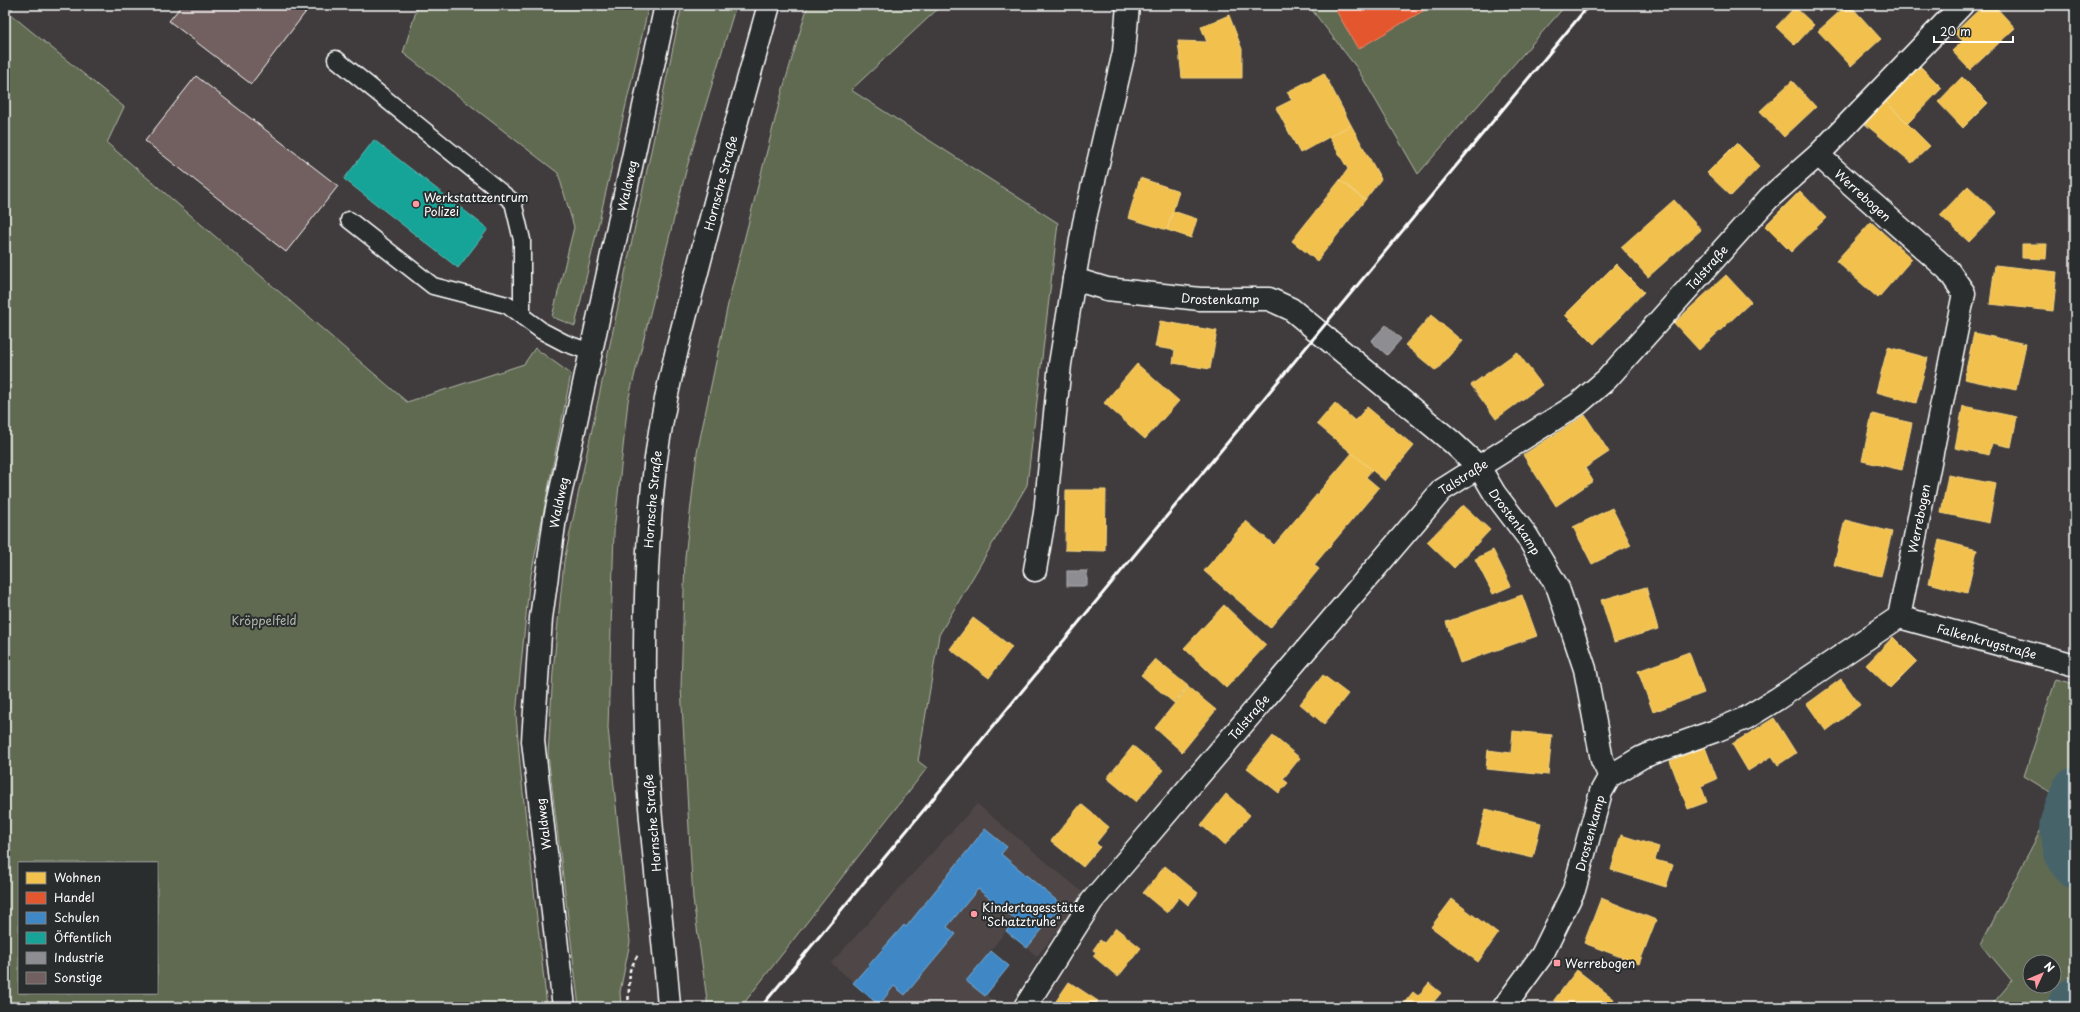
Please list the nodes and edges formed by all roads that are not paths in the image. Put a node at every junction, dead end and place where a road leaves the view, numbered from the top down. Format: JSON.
{"nodes":[{"id":1,"x":666,"y":5,"type":"edge"},
{"id":2,"x":769,"y":5,"type":"edge"},
{"id":3,"x":1128,"y":5,"type":"edge"},
{"id":4,"x":1962,"y":5,"type":"edge"},
{"id":5,"x":336,"y":59,"type":"dead end"},
{"id":6,"x":1818,"y":155,"type":"junction"},
{"id":7,"x":349,"y":220,"type":"dead end"},
{"id":8,"x":1074,"y":279,"type":"junction"},
{"id":9,"x":522,"y":316,"type":"junction"},
{"id":10,"x":590,"y":352,"type":"junction"},
{"id":11,"x":1479,"y":467,"type":"junction"},
{"id":12,"x":1035,"y":570,"type":"dead end"},
{"id":13,"x":1899,"y":617,"type":"junction"},
{"id":14,"x":2075,"y":665,"type":"edge"},
{"id":15,"x":1610,"y":776,"type":"junction"},
{"id":16,"x":564,"y":1007,"type":"edge"},
{"id":17,"x":669,"y":1007,"type":"edge"},
{"id":18,"x":1025,"y":1007,"type":"edge"},
{"id":19,"x":1504,"y":1007,"type":"edge"}],
"edges":[{"from":1,"to":10,"type":"street","name":"Waldweg"},
{"from":2,"to":17,"type":"street","name":"Hornsche Straße"},
{"from":3,"to":8,"type":"street"},
{"from":4,"to":6,"type":"street","name":"Talstraße"},
{"from":5,"to":9,"type":"lane"},
{"from":6,"to":11,"type":"street","name":"Talstraße"},
{"from":6,"to":13,"type":"street","name":"Werrebogen"},
{"from":7,"to":9,"type":"lane"},
{"from":8,"to":11,"type":"street","name":"Drostenkamp"},
{"from":8,"to":12,"type":"street"},
{"from":9,"to":10,"type":"lane"},
{"from":10,"to":16,"type":"street","name":"Waldweg"},
{"from":11,"to":15,"type":"street","name":"Drostenkamp"},
{"from":11,"to":18,"type":"street","name":"Talstraße"},
{"from":13,"to":14,"type":"street","name":"Falkenkrugstraße"},
{"from":13,"to":15,"type":"street"},
{"from":15,"to":19,"type":"street","name":"Drostenkamp"}]}
